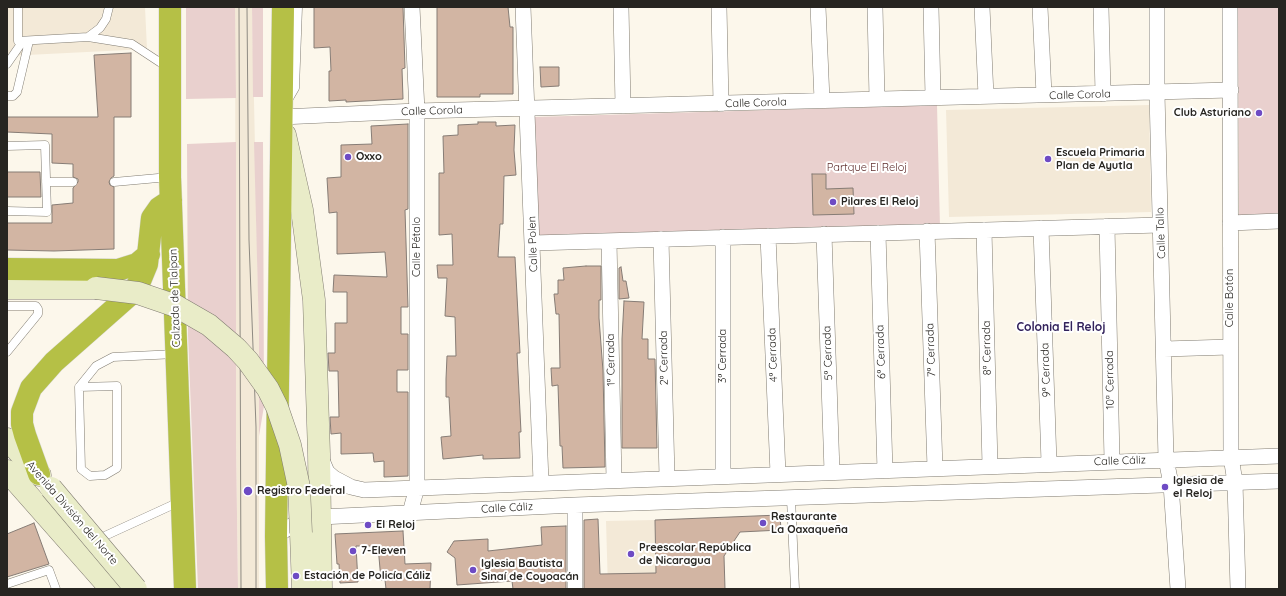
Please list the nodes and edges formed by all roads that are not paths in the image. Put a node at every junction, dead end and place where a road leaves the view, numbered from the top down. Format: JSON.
{"nodes":[{"id":1,"x":18,"y":7,"type":"edge"},
{"id":2,"x":109,"y":7,"type":"edge"},
{"id":3,"x":170,"y":7,"type":"edge"},
{"id":4,"x":283,"y":7,"type":"edge"},
{"id":5,"x":298,"y":7,"type":"edge"},
{"id":6,"x":412,"y":7,"type":"edge"},
{"id":7,"x":523,"y":7,"type":"edge"},
{"id":8,"x":621,"y":7,"type":"edge"},
{"id":9,"x":719,"y":7,"type":"edge"},
{"id":10,"x":818,"y":7,"type":"edge"},
{"id":11,"x":875,"y":7,"type":"edge"},
{"id":12,"x":931,"y":7,"type":"edge"},
{"id":13,"x":982,"y":7,"type":"edge"},
{"id":14,"x":1040,"y":7,"type":"edge"},
{"id":15,"x":1101,"y":7,"type":"edge"},
{"id":16,"x":1157,"y":7,"type":"edge"},
{"id":17,"x":1230,"y":7,"type":"edge"},
{"id":18,"x":88,"y":37,"type":"junction"},
{"id":19,"x":26,"y":41,"type":"junction"},
{"id":20,"x":7,"y":64,"type":"edge"},
{"id":21,"x":171,"y":70,"type":"junction"},
{"id":22,"x":1231,"y":90,"type":"junction"},
{"id":23,"x":1157,"y":93,"type":"junction"},
{"id":24,"x":1103,"y":94,"type":"junction"},
{"id":25,"x":7,"y":96,"type":"edge"},
{"id":26,"x":986,"y":96,"type":"junction"},
{"id":27,"x":1044,"y":96,"type":"junction"},
{"id":28,"x":933,"y":97,"type":"junction"},
{"id":29,"x":877,"y":99,"type":"junction"},
{"id":30,"x":822,"y":100,"type":"junction"},
{"id":31,"x":721,"y":104,"type":"junction"},
{"id":32,"x":623,"y":106,"type":"junction"},
{"id":33,"x":527,"y":108,"type":"junction"},
{"id":34,"x":417,"y":111,"type":"junction"},
{"id":35,"x":281,"y":114,"type":"junction"},
{"id":36,"x":7,"y":146,"type":"edge"},
{"id":37,"x":170,"y":177,"type":"junction"},
{"id":38,"x":46,"y":182,"type":"junction"},
{"id":39,"x":73,"y":182,"type":"dead end"},
{"id":40,"x":114,"y":182,"type":"dead end"},
{"id":41,"x":171,"y":200,"type":"junction"},
{"id":42,"x":7,"y":211,"type":"edge"},
{"id":43,"x":1279,"y":221,"type":"edge"},
{"id":44,"x":1230,"y":223,"type":"junction"},
{"id":45,"x":1160,"y":225,"type":"junction"},
{"id":46,"x":1107,"y":226,"type":"junction"},
{"id":47,"x":1041,"y":228,"type":"junction"},
{"id":48,"x":984,"y":230,"type":"junction"},
{"id":49,"x":927,"y":231,"type":"junction"},
{"id":50,"x":878,"y":233,"type":"junction"},
{"id":51,"x":824,"y":234,"type":"junction"},
{"id":52,"x":768,"y":236,"type":"junction"},
{"id":53,"x":723,"y":237,"type":"junction"},
{"id":54,"x":661,"y":239,"type":"junction"},
{"id":55,"x":609,"y":240,"type":"junction"},
{"id":56,"x":533,"y":243,"type":"junction"},
{"id":57,"x":149,"y":254,"type":"junction"},
{"id":58,"x":7,"y":269,"type":"edge"},
{"id":59,"x":7,"y":288,"type":"edge"},
{"id":60,"x":7,"y":306,"type":"edge"},
{"id":61,"x":1230,"y":347,"type":"junction"},
{"id":62,"x":1164,"y":349,"type":"junction"},
{"id":63,"x":7,"y":352,"type":"edge"},
{"id":64,"x":177,"y":354,"type":"junction"},
{"id":65,"x":79,"y":387,"type":"junction"},
{"id":66,"x":7,"y":439,"type":"edge"},
{"id":67,"x":319,"y":454,"type":"junction"},
{"id":68,"x":1279,"y":456,"type":"edge"},
{"id":69,"x":1231,"y":457,"type":"junction"},
{"id":70,"x":1166,"y":459,"type":"junction"},
{"id":71,"x":1112,"y":461,"type":"junction"},
{"id":72,"x":1049,"y":463,"type":"junction"},
{"id":73,"x":990,"y":466,"type":"junction"},
{"id":74,"x":961,"y":467,"type":"junction"},
{"id":75,"x":935,"y":468,"type":"junction"},
{"id":76,"x":885,"y":471,"type":"junction"},
{"id":77,"x":832,"y":472,"type":"junction"},
{"id":78,"x":743,"y":474,"type":"junction"},
{"id":79,"x":778,"y":474,"type":"junction"},
{"id":80,"x":723,"y":475,"type":"junction"},
{"id":81,"x":9,"y":477,"type":"edge"},
{"id":82,"x":667,"y":477,"type":"junction"},
{"id":83,"x":619,"y":479,"type":"junction"},
{"id":84,"x":1279,"y":480,"type":"edge"},
{"id":85,"x":45,"y":481,"type":"junction"},
{"id":86,"x":541,"y":482,"type":"junction"},
{"id":87,"x":1235,"y":482,"type":"junction"},
{"id":88,"x":1171,"y":484,"type":"junction"},
{"id":89,"x":417,"y":487,"type":"junction"},
{"id":90,"x":962,"y":492,"type":"junction"},
{"id":91,"x":792,"y":498,"type":"junction"},
{"id":92,"x":743,"y":500,"type":"junction"},
{"id":93,"x":182,"y":501,"type":"junction"},
{"id":94,"x":625,"y":504,"type":"junction"},
{"id":95,"x":575,"y":506,"type":"junction"},
{"id":96,"x":410,"y":513,"type":"junction"},
{"id":97,"x":320,"y":517,"type":"junction"},
{"id":98,"x":276,"y":536,"type":"junction"},
{"id":99,"x":77,"y":549,"type":"junction"},
{"id":100,"x":7,"y":584,"type":"edge"},
{"id":101,"x":56,"y":589,"type":"edge"},
{"id":102,"x":111,"y":589,"type":"edge"},
{"id":103,"x":136,"y":589,"type":"edge"},
{"id":104,"x":185,"y":589,"type":"edge"},
{"id":105,"x":277,"y":589,"type":"edge"},
{"id":106,"x":303,"y":589,"type":"edge"},
{"id":107,"x":321,"y":589,"type":"edge"},
{"id":108,"x":575,"y":589,"type":"edge"},
{"id":109,"x":794,"y":589,"type":"edge"},
{"id":110,"x":1178,"y":589,"type":"edge"},
{"id":111,"x":1238,"y":589,"type":"edge"}],
"edges":[{"from":1,"to":19,"type":"lane"},
{"from":2,"to":18,"type":"lane"},
{"from":3,"to":21,"type":"highway","name":"Calzada de Tlalpan"},
{"from":4,"to":35,"type":"highway"},
{"from":5,"to":35,"type":"lane"},
{"from":6,"to":34,"type":"street","name":"Calle Pétalo"},
{"from":7,"to":33,"type":"street","name":"Calle Polen"},
{"from":8,"to":32,"type":"street"},
{"from":9,"to":31,"type":"street"},
{"from":10,"to":30,"type":"street"},
{"from":11,"to":29,"type":"street"},
{"from":12,"to":28,"type":"street"},
{"from":13,"to":26,"type":"street"},
{"from":14,"to":27,"type":"street"},
{"from":15,"to":24,"type":"street"},
{"from":16,"to":23,"type":"street","name":"Calle Tallo"},
{"from":17,"to":22,"type":"street","name":"Calle Botón"},
{"from":18,"to":19,"type":"lane"},
{"from":18,"to":21,"type":"lane"},
{"from":19,"to":20,"type":"lane"},
{"from":19,"to":25,"type":"lane"},
{"from":21,"to":37,"type":"highway","name":"Calzada de Tlalpan"},
{"from":22,"to":23,"type":"street","name":"Calle Corola"},
{"from":22,"to":44,"type":"street","name":"Calle Botón"},
{"from":23,"to":24,"type":"street","name":"Calle Corola"},
{"from":23,"to":45,"type":"street","name":"Calle Tallo"},
{"from":24,"to":27,"type":"street","name":"Calle Corola"},
{"from":26,"to":27,"type":"street","name":"Calle Corola"},
{"from":26,"to":28,"type":"street","name":"Calle Corola"},
{"from":28,"to":29,"type":"street","name":"Calle Corola"},
{"from":29,"to":30,"type":"street","name":"Calle Corola"},
{"from":30,"to":31,"type":"street","name":"Calle Corola"},
{"from":31,"to":32,"type":"street","name":"Calle Corola"},
{"from":32,"to":33,"type":"street","name":"Calle Corola"},
{"from":33,"to":34,"type":"street","name":"Calle Corola"},
{"from":33,"to":56,"type":"street","name":"Calle Polen"},
{"from":34,"to":35,"type":"street","name":"Calle Corola"},
{"from":34,"to":89,"type":"street","name":"Calle Pétalo"},
{"from":35,"to":67,"type":"main road"},
{"from":35,"to":98,"type":"highway"},
{"from":36,"to":38,"type":"lane"},
{"from":37,"to":40,"type":"lane"},
{"from":37,"to":41,"type":"highway","name":"Calzada de Tlalpan"},
{"from":38,"to":39,"type":"lane"},
{"from":38,"to":42,"type":"lane"},
{"from":41,"to":57,"type":"highway"},
{"from":41,"to":64,"type":"highway","name":"Calzada de Tlalpan"},
{"from":43,"to":44,"type":"street"},
{"from":44,"to":61,"type":"street","name":"Calle Botón"},
{"from":45,"to":46,"type":"street"},
{"from":45,"to":62,"type":"street","name":"Calle Tallo"},
{"from":46,"to":47,"type":"street"},
{"from":46,"to":71,"type":"street","name":"10ª Cerrada"},
{"from":47,"to":48,"type":"street"},
{"from":47,"to":72,"type":"street","name":"9ª Cerrada"},
{"from":48,"to":49,"type":"street"},
{"from":48,"to":73,"type":"street","name":"8ª Cerrada"},
{"from":49,"to":50,"type":"street"},
{"from":49,"to":75,"type":"street","name":"7ª Cerrada"},
{"from":50,"to":51,"type":"street"},
{"from":50,"to":76,"type":"street","name":"6ª Cerrada"},
{"from":51,"to":52,"type":"street"},
{"from":51,"to":77,"type":"street","name":"5ª Cerrada"},
{"from":52,"to":53,"type":"street"},
{"from":52,"to":79,"type":"street","name":"4ª Cerrada"},
{"from":53,"to":54,"type":"street"},
{"from":53,"to":80,"type":"street","name":"3ª Cerrada"},
{"from":54,"to":55,"type":"street"},
{"from":54,"to":82,"type":"street","name":"2ª Cerrada"},
{"from":55,"to":56,"type":"street"},
{"from":55,"to":83,"type":"street","name":"1ª Cerrada"},
{"from":56,"to":86,"type":"street","name":"Calle Polen"},
{"from":57,"to":58,"type":"highway"},
{"from":57,"to":85,"type":"highway"},
{"from":59,"to":106,"type":"main road","bridge":true},
{"from":60,"to":63,"type":"lane"},
{"from":61,"to":62,"type":"street"},
{"from":61,"to":69,"type":"street","name":"Calle Botón"},
{"from":62,"to":70,"type":"street","name":"Calle Tallo"},
{"from":64,"to":65,"type":"lane"},
{"from":64,"to":93,"type":"highway","name":"Calzada de Tlalpan"},
{"from":65,"to":65,"type":"lane"},
{"from":66,"to":85,"type":"main road","name":"Avenida División del Norte"},
{"from":67,"to":89,"type":"street","name":"Calle Cáliz"},
{"from":67,"to":97,"type":"main road"},
{"from":68,"to":69,"type":"street","name":"Calle Cáliz"},
{"from":69,"to":70,"type":"street","name":"Calle Cáliz"},
{"from":69,"to":87,"type":"street","name":"Calle Botón"},
{"from":70,"to":71,"type":"street","name":"Calle Cáliz"},
{"from":70,"to":88,"type":"street","name":"Calle Tallo"},
{"from":71,"to":72,"type":"street","name":"Calle Cáliz"},
{"from":72,"to":73,"type":"street","name":"Calle Cáliz"},
{"from":73,"to":74,"type":"street","name":"Calle Cáliz"},
{"from":74,"to":75,"type":"street","name":"Calle Cáliz"},
{"from":74,"to":90,"type":"street"},
{"from":75,"to":76,"type":"street","name":"Calle Cáliz"},
{"from":76,"to":77,"type":"street","name":"Calle Cáliz"},
{"from":77,"to":79,"type":"street","name":"Calle Cáliz"},
{"from":78,"to":79,"type":"street","name":"Calle Cáliz"},
{"from":78,"to":80,"type":"street","name":"Calle Cáliz"},
{"from":78,"to":92,"type":"street"},
{"from":80,"to":82,"type":"street","name":"Calle Cáliz"},
{"from":81,"to":99,"type":"main road","name":"Avenida División del Norte"},
{"from":82,"to":83,"type":"street","name":"Calle Cáliz"},
{"from":83,"to":86,"type":"street","name":"Calle Cáliz"},
{"from":83,"to":94,"type":"street","name":"1ª Cerrada"},
{"from":84,"to":87,"type":"street","name":"Calle Cáliz"},
{"from":85,"to":103,"type":"main road","name":"Avenida División del Norte","bridge":true},
{"from":86,"to":89,"type":"street","name":"Calle Cáliz"},
{"from":87,"to":88,"type":"street","name":"Calle Cáliz"},
{"from":87,"to":111,"type":"street","name":"Calle Botón"},
{"from":88,"to":90,"type":"street","name":"Calle Cáliz"},
{"from":88,"to":110,"type":"street","name":"Calle Tallo"},
{"from":89,"to":96,"type":"street","name":"Calle Pétalo"},
{"from":90,"to":91,"type":"street","name":"Calle Cáliz"},
{"from":91,"to":92,"type":"street","name":"Calle Cáliz"},
{"from":91,"to":109,"type":"lane"},
{"from":92,"to":94,"type":"street","name":"Calle Cáliz"},
{"from":93,"to":99,"type":"lane"},
{"from":93,"to":104,"type":"highway","name":"Calzada de Tlalpan"},
{"from":94,"to":95,"type":"street","name":"Calle Cáliz"},
{"from":95,"to":96,"type":"street","name":"Calle Cáliz"},
{"from":95,"to":108,"type":"street"},
{"from":96,"to":97,"type":"street","name":"Calle Cáliz"},
{"from":97,"to":98,"type":"street","name":"Calle Cáliz"},
{"from":97,"to":107,"type":"main road"},
{"from":98,"to":105,"type":"highway"},
{"from":99,"to":102,"type":"main road","name":"Avenida División del Norte"},
{"from":100,"to":101,"type":"lane"}]}
